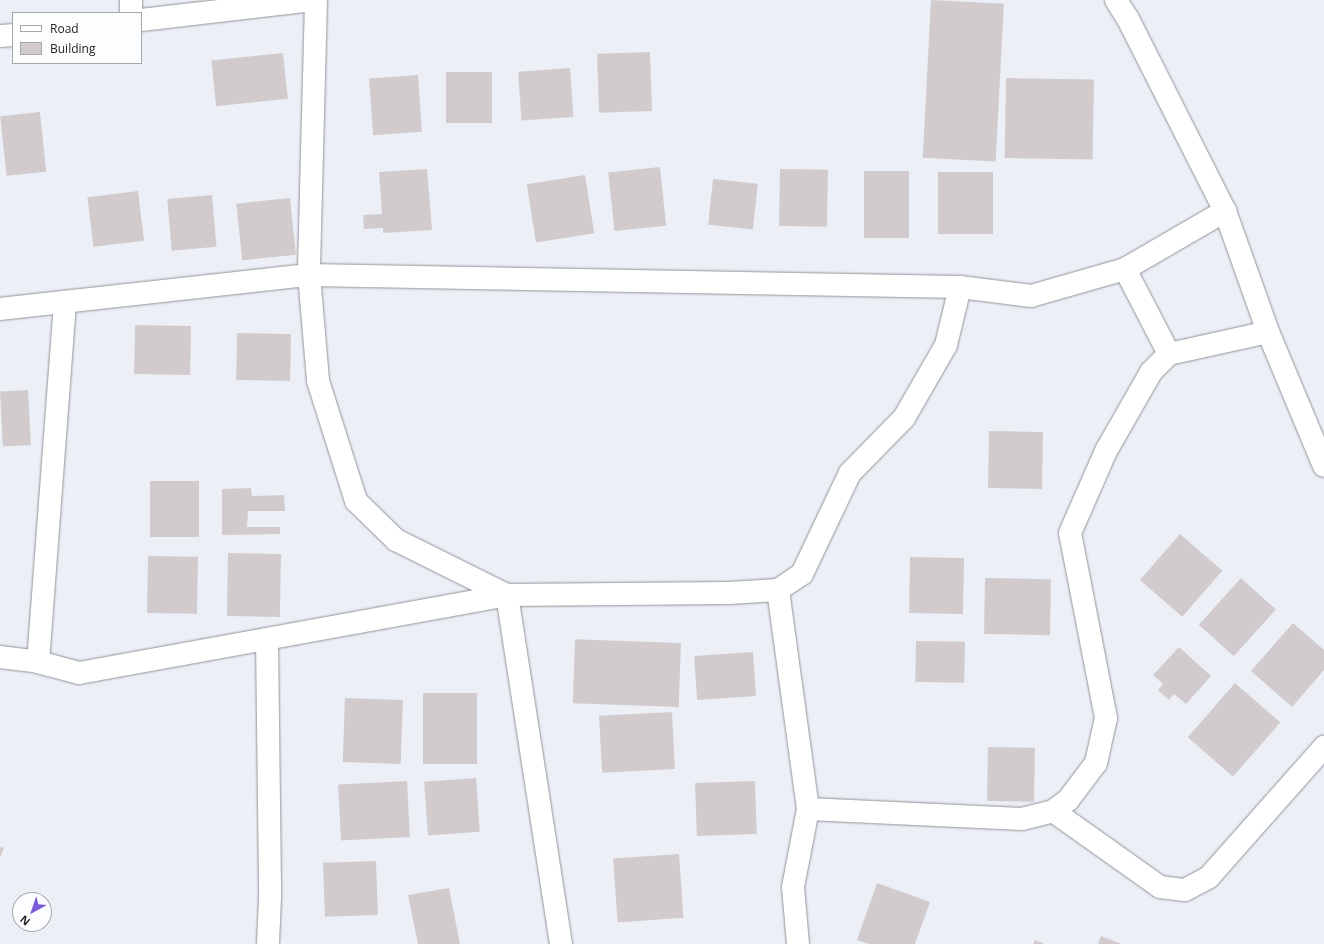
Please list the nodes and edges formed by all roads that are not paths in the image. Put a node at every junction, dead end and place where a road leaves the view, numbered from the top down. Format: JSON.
{"nodes":[{"id":1,"x":131,"y":0,"type":"edge"},
{"id":2,"x":312,"y":0,"type":"edge"},
{"id":3,"x":316,"y":0,"type":"edge"},
{"id":4,"x":1116,"y":0,"type":"edge"},
{"id":5,"x":131,"y":12,"type":"edge"},
{"id":6,"x":142,"y":20,"type":"edge"},
{"id":7,"x":12,"y":35,"type":"edge"},
{"id":8,"x":0,"y":36,"type":"edge"},
{"id":9,"x":1225,"y":211,"type":"junction"},
{"id":10,"x":1125,"y":269,"type":"junction"},
{"id":11,"x":309,"y":275,"type":"junction"},
{"id":12,"x":960,"y":287,"type":"junction"},
{"id":13,"x":65,"y":302,"type":"junction"},
{"id":14,"x":0,"y":309,"type":"edge"},
{"id":15,"x":1268,"y":332,"type":"junction"},
{"id":16,"x":1169,"y":354,"type":"junction"},
{"id":17,"x":1324,"y":466,"type":"edge"},
{"id":18,"x":778,"y":590,"type":"junction"},
{"id":19,"x":507,"y":595,"type":"junction"},
{"id":20,"x":267,"y":639,"type":"junction"},
{"id":21,"x":0,"y":658,"type":"edge"},
{"id":22,"x":38,"y":662,"type":"junction"},
{"id":23,"x":1324,"y":747,"type":"edge"},
{"id":24,"x":808,"y":809,"type":"junction"},
{"id":25,"x":1053,"y":811,"type":"junction"},
{"id":26,"x":268,"y":944,"type":"edge"},
{"id":27,"x":561,"y":944,"type":"edge"},
{"id":28,"x":798,"y":944,"type":"edge"}],
"edges":[{"from":1,"to":5,"type":"street"},
{"from":2,"to":6,"type":"street"},
{"from":3,"to":11,"type":"street"},
{"from":4,"to":9,"type":"street"},
{"from":7,"to":8,"type":"street"},
{"from":9,"to":10,"type":"street"},
{"from":9,"to":15,"type":"street"},
{"from":10,"to":12,"type":"street"},
{"from":10,"to":16,"type":"street"},
{"from":11,"to":12,"type":"street"},
{"from":11,"to":13,"type":"street"},
{"from":11,"to":19,"type":"street"},
{"from":12,"to":18,"type":"street"},
{"from":13,"to":14,"type":"street"},
{"from":13,"to":22,"type":"street"},
{"from":15,"to":16,"type":"street"},
{"from":15,"to":17,"type":"street"},
{"from":16,"to":25,"type":"street"},
{"from":18,"to":19,"type":"street"},
{"from":18,"to":24,"type":"street"},
{"from":19,"to":20,"type":"street"},
{"from":19,"to":27,"type":"street"},
{"from":20,"to":22,"type":"street"},
{"from":20,"to":26,"type":"street"},
{"from":21,"to":22,"type":"street"},
{"from":23,"to":25,"type":"street"},
{"from":24,"to":25,"type":"street"},
{"from":24,"to":28,"type":"street"}]}
